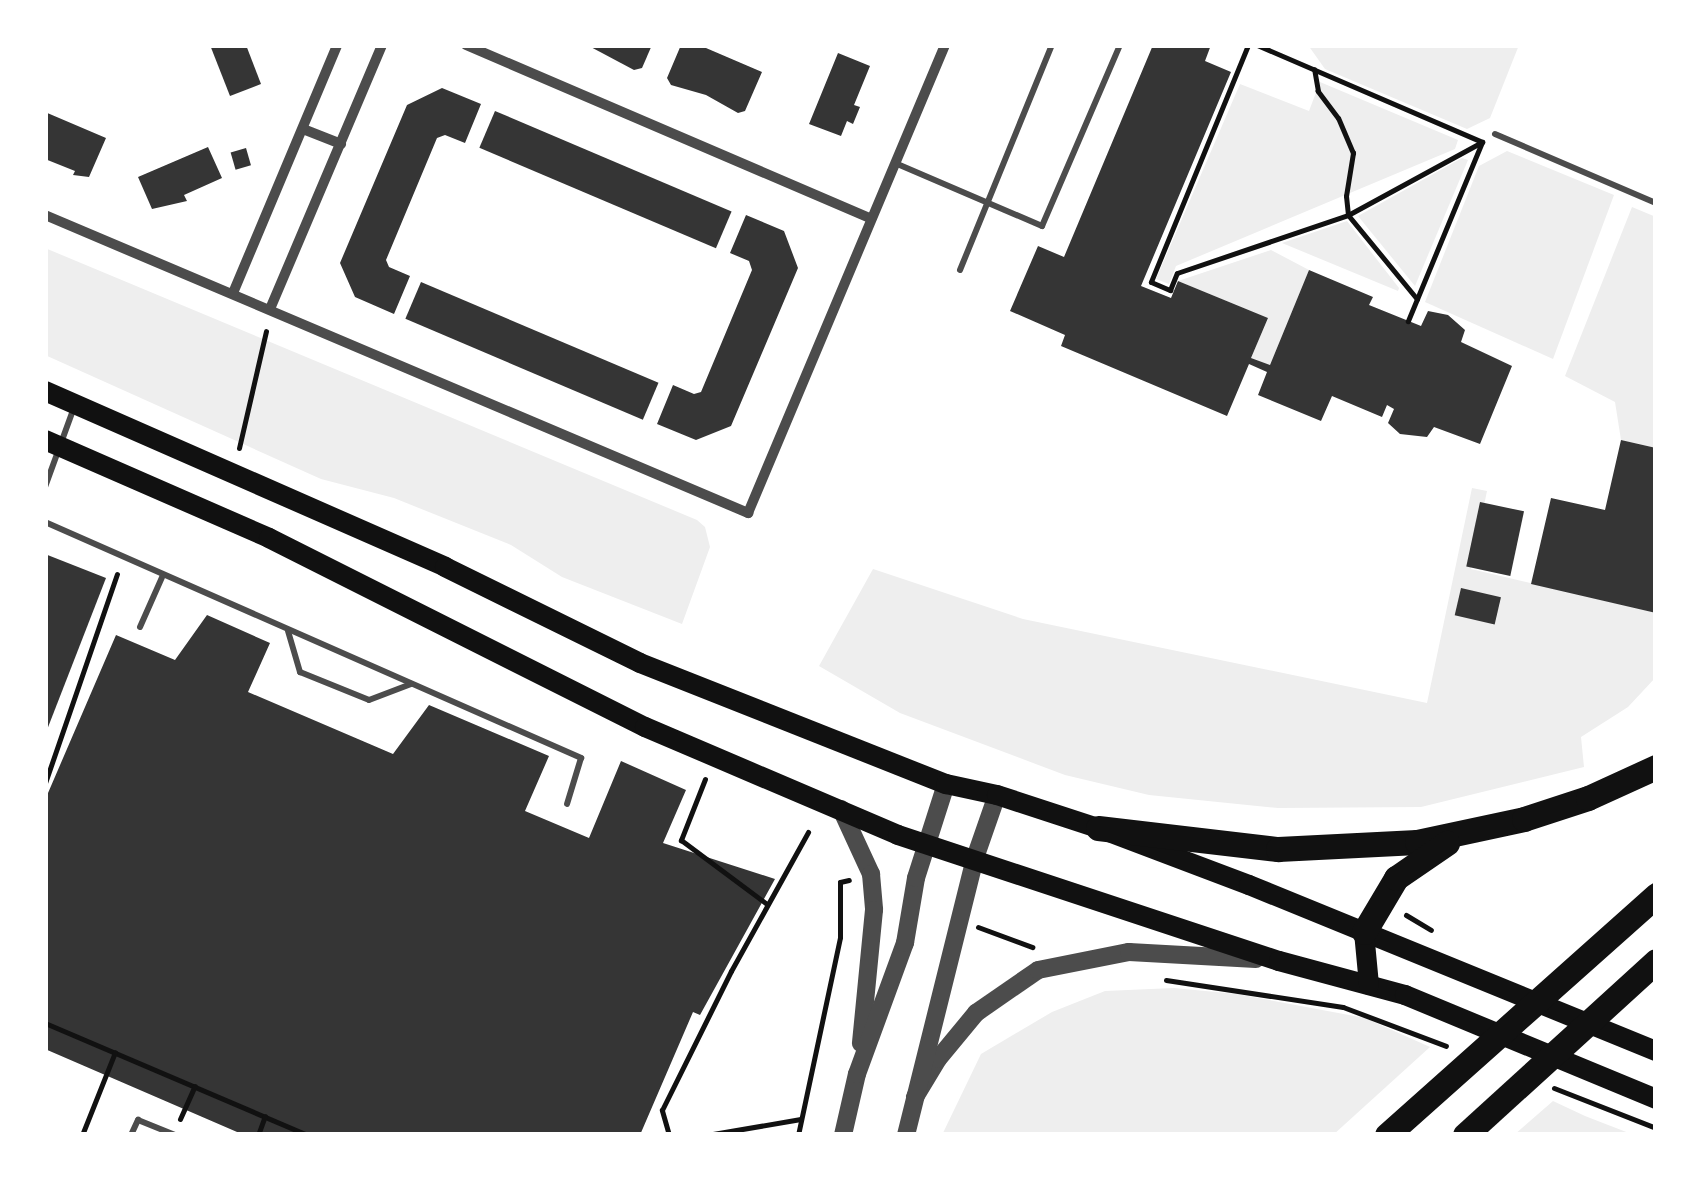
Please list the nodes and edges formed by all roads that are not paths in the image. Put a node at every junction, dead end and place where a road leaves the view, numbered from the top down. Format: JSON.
{"nodes":[{"id":1,"x":337,"y":45,"type":"edge"},
{"id":2,"x":382,"y":45,"type":"edge"},
{"id":3,"x":466,"y":45,"type":"edge"},
{"id":4,"x":944,"y":45,"type":"edge"},
{"id":5,"x":1052,"y":45,"type":"edge"},
{"id":6,"x":1120,"y":45,"type":"edge"},
{"id":7,"x":303,"y":129,"type":"junction"},
{"id":8,"x":1495,"y":134,"type":"road end"},
{"id":9,"x":341,"y":144,"type":"junction"},
{"id":10,"x":895,"y":163,"type":"junction"},
{"id":11,"x":988,"y":202,"type":"junction"},
{"id":12,"x":1656,"y":203,"type":"edge"},
{"id":13,"x":45,"y":215,"type":"edge"},
{"id":14,"x":872,"y":219,"type":"junction"},
{"id":15,"x":960,"y":270,"type":"dead end"},
{"id":16,"x":233,"y":293,"type":"junction"},
{"id":17,"x":270,"y":309,"type":"junction"},
{"id":18,"x":45,"y":391,"type":"edge"},
{"id":19,"x":75,"y":404,"type":"junction"},
{"id":20,"x":52,"y":442,"type":"edge"},
{"id":21,"x":45,"y":487,"type":"edge"},
{"id":22,"x":45,"y":522,"type":"edge"},
{"id":23,"x":163,"y":575,"type":"junction"},
{"id":24,"x":140,"y":627,"type":"dead end"},
{"id":25,"x":287,"y":630,"type":"junction"},
{"id":26,"x":411,"y":684,"type":"junction"},
{"id":27,"x":1656,"y":767,"type":"edge"},
{"id":28,"x":946,"y":784,"type":"junction"},
{"id":29,"x":997,"y":795,"type":"junction"},
{"id":30,"x":567,"y":804,"type":"dead end"},
{"id":31,"x":842,"y":809,"type":"junction"},
{"id":32,"x":1098,"y":828,"type":"junction"},
{"id":33,"x":1494,"y":828,"type":"junction"},
{"id":34,"x":927,"y":843,"type":"junction"},
{"id":35,"x":975,"y":858,"type":"junction"},
{"id":36,"x":1656,"y":894,"type":"edge"},
{"id":37,"x":1364,"y":932,"type":"junction"},
{"id":38,"x":1278,"y":961,"type":"junction"},
{"id":39,"x":1656,"y":961,"type":"edge"},
{"id":40,"x":1370,"y":985,"type":"junction"},
{"id":41,"x":1656,"y":1051,"type":"edge"},
{"id":42,"x":857,"y":1074,"type":"junction"},
{"id":43,"x":916,"y":1097,"type":"junction"},
{"id":44,"x":1656,"y":1099,"type":"edge"},
{"id":45,"x":174,"y":1134,"type":"edge"},
{"id":46,"x":131,"y":1135,"type":"edge"},
{"id":47,"x":843,"y":1135,"type":"edge"},
{"id":48,"x":906,"y":1135,"type":"edge"},
{"id":49,"x":1387,"y":1135,"type":"edge"},
{"id":50,"x":1465,"y":1135,"type":"edge"}],
"edges":[{"from":1,"to":7,"type":"street"},
{"from":2,"to":9,"type":"street"},
{"from":3,"to":14,"type":"street"},
{"from":4,"to":10,"type":"street"},
{"from":5,"to":11,"type":"lane"},
{"from":6,"to":11,"type":"lane"},
{"from":7,"to":9,"type":"street"},
{"from":7,"to":16,"type":"street"},
{"from":8,"to":12,"type":"lane"},
{"from":9,"to":17,"type":"street"},
{"from":10,"to":11,"type":"lane"},
{"from":10,"to":14,"type":"street"},
{"from":11,"to":15,"type":"lane"},
{"from":13,"to":16,"type":"street"},
{"from":14,"to":17,"type":"street"},
{"from":16,"to":17,"type":"street"},
{"from":18,"to":19,"type":"main road"},
{"from":19,"to":20,"type":"lane"},
{"from":19,"to":28,"type":"main road"},
{"from":20,"to":21,"type":"lane"},
{"from":20,"to":31,"type":"main road"},
{"from":22,"to":23,"type":"lane"},
{"from":23,"to":24,"type":"lane"},
{"from":23,"to":25,"type":"lane"},
{"from":25,"to":26,"type":"lane"},
{"from":25,"to":26,"type":"lane"},
{"from":26,"to":30,"type":"lane"},
{"from":27,"to":33,"type":"highway"},
{"from":28,"to":29,"type":"main road"},
{"from":28,"to":34,"type":"street"},
{"from":29,"to":32,"type":"main road"},
{"from":29,"to":35,"type":"street"},
{"from":31,"to":34,"type":"main road"},
{"from":31,"to":42,"type":"street"},
{"from":32,"to":33,"type":"highway"},
{"from":32,"to":37,"type":"main road"},
{"from":33,"to":37,"type":"highway"},
{"from":34,"to":35,"type":"main road"},
{"from":34,"to":42,"type":"street"},
{"from":35,"to":38,"type":"main road"},
{"from":35,"to":43,"type":"street"},
{"from":36,"to":49,"type":"highway"},
{"from":37,"to":40,"type":"main road"},
{"from":37,"to":41,"type":"main road"},
{"from":38,"to":40,"type":"main road"},
{"from":38,"to":43,"type":"street"},
{"from":39,"to":50,"type":"highway"},
{"from":40,"to":44,"type":"main road"},
{"from":42,"to":47,"type":"street"},
{"from":43,"to":48,"type":"street"},
{"from":45,"to":46,"type":"lane"}]}
